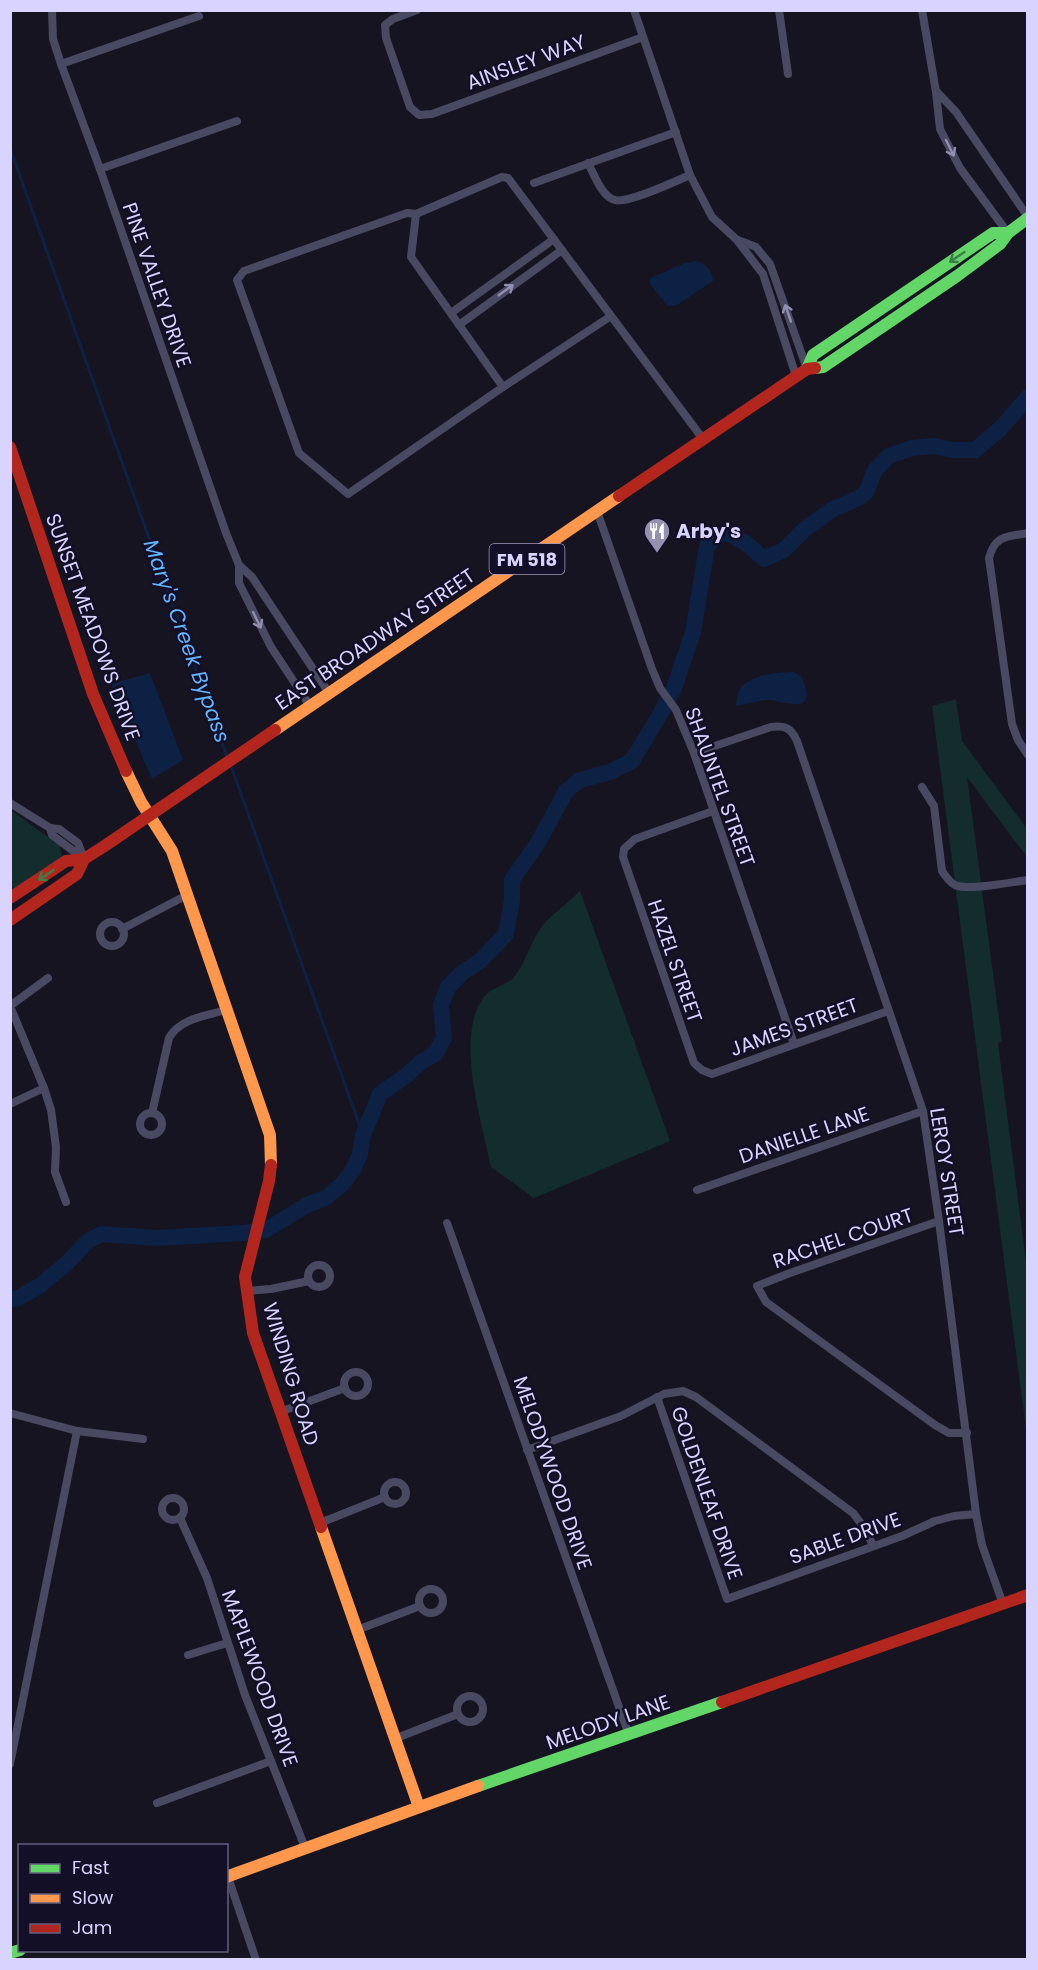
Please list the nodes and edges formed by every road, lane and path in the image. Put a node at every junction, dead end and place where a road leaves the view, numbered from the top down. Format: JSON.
{"nodes":[{"id":1,"x":417,"y":10,"type":"edge"},
{"id":2,"x":634,"y":10,"type":"edge"},
{"id":3,"x":779,"y":10,"type":"edge"},
{"id":4,"x":922,"y":10,"type":"edge"},
{"id":5,"x":51,"y":12,"type":"edge"},
{"id":6,"x":200,"y":16,"type":"dead end"},
{"id":7,"x":643,"y":37,"type":"junction"},
{"id":8,"x":61,"y":64,"type":"junction"},
{"id":9,"x":788,"y":74,"type":"dead end"},
{"id":10,"x":936,"y":92,"type":"junction"},
{"id":11,"x":237,"y":121,"type":"dead end"},
{"id":12,"x":676,"y":132,"type":"junction"},
{"id":13,"x":588,"y":163,"type":"junction"},
{"id":14,"x":100,"y":169,"type":"junction"},
{"id":15,"x":690,"y":175,"type":"junction"},
{"id":16,"x":534,"y":183,"type":"dead end"},
{"id":17,"x":416,"y":214,"type":"junction"},
{"id":18,"x":1028,"y":217,"type":"edge"},
{"id":19,"x":1008,"y":233,"type":"junction"},
{"id":20,"x":554,"y":239,"type":"junction"},
{"id":21,"x":737,"y":240,"type":"junction"},
{"id":22,"x":562,"y":250,"type":"junction"},
{"id":23,"x":931,"y":274,"type":"junction"},
{"id":24,"x":451,"y":313,"type":"junction"},
{"id":25,"x":611,"y":316,"type":"junction"},
{"id":26,"x":459,"y":325,"type":"junction"},
{"id":27,"x":871,"y":334,"type":"junction"},
{"id":28,"x":802,"y":372,"type":"junction"},
{"id":29,"x":503,"y":387,"type":"junction"},
{"id":30,"x":703,"y":439,"type":"junction"},
{"id":31,"x":10,"y":447,"type":"edge"},
{"id":32,"x":597,"y":511,"type":"junction"},
{"id":33,"x":1028,"y":533,"type":"edge"},
{"id":34,"x":239,"y":566,"type":"junction"},
{"id":35,"x":328,"y":693,"type":"junction"},
{"id":36,"x":310,"y":706,"type":"junction"},
{"id":37,"x":694,"y":753,"type":"junction"},
{"id":38,"x":1028,"y":754,"type":"edge"},
{"id":39,"x":922,"y":787,"type":"dead end"},
{"id":40,"x":10,"y":803,"type":"edge"},
{"id":41,"x":713,"y":811,"type":"junction"},
{"id":42,"x":149,"y":815,"type":"junction"},
{"id":43,"x":84,"y":859,"type":"junction"},
{"id":44,"x":1028,"y":880,"type":"edge"},
{"id":45,"x":187,"y":895,"type":"junction"},
{"id":46,"x":10,"y":898,"type":"edge"},
{"id":47,"x":10,"y":920,"type":"edge"},
{"id":48,"x":122,"y":929,"type":"dead end"},
{"id":49,"x":48,"y":978,"type":"dead end"},
{"id":50,"x":10,"y":1006,"type":"edge"},
{"id":51,"x":226,"y":1010,"type":"junction"},
{"id":52,"x":888,"y":1011,"type":"junction"},
{"id":53,"x":794,"y":1044,"type":"junction"},
{"id":54,"x":712,"y":1074,"type":"joint"},
{"id":55,"x":44,"y":1088,"type":"junction"},
{"id":56,"x":10,"y":1104,"type":"edge"},
{"id":57,"x":923,"y":1111,"type":"junction"},
{"id":58,"x":152,"y":1113,"type":"dead end"},
{"id":59,"x":697,"y":1190,"type":"dead end"},
{"id":60,"x":66,"y":1203,"type":"dead end"},
{"id":61,"x":939,"y":1221,"type":"junction"},
{"id":62,"x":447,"y":1223,"type":"dead end"},
{"id":63,"x":309,"y":1281,"type":"dead end"},
{"id":64,"x":246,"y":1291,"type":"junction"},
{"id":65,"x":345,"y":1388,"type":"dead end"},
{"id":66,"x":657,"y":1397,"type":"junction"},
{"id":67,"x":280,"y":1412,"type":"junction"},
{"id":68,"x":10,"y":1413,"type":"edge"},
{"id":69,"x":77,"y":1431,"type":"junction"},
{"id":70,"x":967,"y":1433,"type":"junction"},
{"id":71,"x":143,"y":1439,"type":"dead end"},
{"id":72,"x":527,"y":1450,"type":"junction"},
{"id":73,"x":385,"y":1497,"type":"dead end"},
{"id":74,"x":976,"y":1514,"type":"junction"},
{"id":75,"x":180,"y":1518,"type":"dead end"},
{"id":76,"x":320,"y":1523,"type":"junction"},
{"id":77,"x":873,"y":1546,"type":"junction"},
{"id":78,"x":1028,"y":1595,"type":"edge"},
{"id":79,"x":727,"y":1599,"type":"joint"},
{"id":80,"x":1003,"y":1604,"type":"junction"},
{"id":81,"x":420,"y":1606,"type":"dead end"},
{"id":82,"x":357,"y":1630,"type":"junction"},
{"id":83,"x":227,"y":1643,"type":"junction"},
{"id":84,"x":188,"y":1655,"type":"dead end"},
{"id":85,"x":458,"y":1714,"type":"dead end"},
{"id":86,"x":629,"y":1735,"type":"junction"},
{"id":87,"x":394,"y":1739,"type":"junction"},
{"id":88,"x":11,"y":1760,"type":"edge"},
{"id":89,"x":272,"y":1761,"type":"junction"},
{"id":90,"x":157,"y":1803,"type":"dead end"},
{"id":91,"x":419,"y":1807,"type":"junction"},
{"id":92,"x":306,"y":1850,"type":"junction"},
{"id":93,"x":228,"y":1877,"type":"edge"},
{"id":94,"x":228,"y":1880,"type":"edge"},
{"id":95,"x":256,"y":1959,"type":"edge"}],
"edges":[{"from":1,"to":7,"type":"street","name":"AINSLEY WAY"},
{"from":2,"to":7,"type":"street"},
{"from":3,"to":9,"type":"street"},
{"from":4,"to":10,"type":"street"},
{"from":5,"to":8,"type":"street","name":"PINE VALLEY DRIVE"},
{"from":6,"to":8,"type":"street"},
{"from":7,"to":12,"type":"street"},
{"from":8,"to":14,"type":"street","name":"PINE VALLEY DRIVE"},
{"from":10,"to":18,"type":"street"},
{"from":10,"to":19,"type":"street","one_way":true},
{"from":11,"to":14,"type":"street"},
{"from":12,"to":13,"type":"street"},
{"from":12,"to":15,"type":"street"},
{"from":13,"to":15,"type":"street"},
{"from":13,"to":16,"type":"street"},
{"from":14,"to":34,"type":"street","name":"PINE VALLEY DRIVE"},
{"from":15,"to":21,"type":"street"},
{"from":17,"to":20,"type":"street"},
{"from":17,"to":24,"type":"street"},
{"from":17,"to":29,"type":"street"},
{"from":18,"to":19,"type":"street","name":"EAST BROADWAY STREET","number":"FM 518"},
{"from":19,"to":23,"type":"street","name":"EAST BROADWAY STREET","number":"FM 518","one_way":true},
{"from":19,"to":27,"type":"street","name":"EAST BROADWAY STREET","number":"FM 518"},
{"from":20,"to":22,"type":"street"},
{"from":20,"to":24,"type":"street"},
{"from":21,"to":28,"type":"street"},
{"from":28,"to":21,"type":"street","one_way":true},
{"from":22,"to":25,"type":"street"},
{"from":26,"to":22,"type":"street","one_way":true},
{"from":23,"to":27,"type":"street"},
{"from":23,"to":28,"type":"street","name":"EAST BROADWAY STREET","number":"FM 518"},
{"from":24,"to":26,"type":"street"},
{"from":25,"to":29,"type":"street"},
{"from":25,"to":30,"type":"street"},
{"from":26,"to":29,"type":"street"},
{"from":27,"to":28,"type":"street","name":"EAST BROADWAY STREET","number":"FM 518"},
{"from":28,"to":30,"type":"street","name":"EAST BROADWAY STREET","number":"FM 518"},
{"from":30,"to":32,"type":"street","name":"EAST BROADWAY STREET","number":"FM 518"},
{"from":31,"to":42,"type":"street","name":"SUNSET MEADOWS DRIVE"},
{"from":32,"to":35,"type":"street","name":"EAST BROADWAY STREET","number":"FM 518"},
{"from":32,"to":37,"type":"street","name":"SHAUNTEL STREET"},
{"from":33,"to":38,"type":"street"},
{"from":34,"to":35,"type":"street","name":"PINE VALLEY DRIVE"},
{"from":34,"to":36,"type":"street","name":"PINE VALLEY DRIVE","one_way":true},
{"from":35,"to":36,"type":"street","name":"EAST BROADWAY STREET","number":"FM 518"},
{"from":36,"to":42,"type":"street","name":"EAST BROADWAY STREET","number":"FM 518"},
{"from":37,"to":41,"type":"street","name":"SHAUNTEL STREET"},
{"from":37,"to":52,"type":"street","name":"LEROY STREET"},
{"from":39,"to":44,"type":"street"},
{"from":40,"to":43,"type":"street"},
{"from":41,"to":53,"type":"street","name":"SHAUNTEL STREET"},
{"from":41,"to":54,"type":"street","name":"HAZEL STREET"},
{"from":42,"to":43,"type":"street","number":"FM 518"},
{"from":42,"to":45,"type":"street","name":"WINDING ROAD"},
{"from":43,"to":46,"type":"street","number":"FM 518","one_way":true},
{"from":43,"to":47,"type":"street","number":"FM 518"},
{"from":45,"to":48,"type":"street"},
{"from":45,"to":51,"type":"street","name":"WINDING ROAD"},
{"from":49,"to":50,"type":"street"},
{"from":50,"to":55,"type":"street"},
{"from":51,"to":58,"type":"street"},
{"from":51,"to":64,"type":"street","name":"WINDING ROAD"},
{"from":52,"to":53,"type":"street","name":"JAMES STREET"},
{"from":52,"to":57,"type":"street","name":"LEROY STREET"},
{"from":53,"to":54,"type":"street","name":"JAMES STREET"},
{"from":55,"to":56,"type":"street"},
{"from":55,"to":60,"type":"street"},
{"from":57,"to":59,"type":"street","name":"DANIELLE LANE"},
{"from":57,"to":61,"type":"street","name":"LEROY STREET"},
{"from":61,"to":70,"type":"street","name":"LEROY STREET"},
{"from":61,"to":70,"type":"street","name":"RACHEL COURT"},
{"from":62,"to":72,"type":"street","name":"MELODYWOOD DRIVE"},
{"from":63,"to":64,"type":"street"},
{"from":64,"to":67,"type":"street","name":"WINDING ROAD"},
{"from":65,"to":67,"type":"street"},
{"from":66,"to":72,"type":"street"},
{"from":66,"to":77,"type":"street"},
{"from":66,"to":79,"type":"street","name":"GOLDENLEAF DRIVE"},
{"from":67,"to":76,"type":"street","name":"WINDING ROAD"},
{"from":68,"to":69,"type":"street"},
{"from":69,"to":71,"type":"street"},
{"from":69,"to":88,"type":"street"},
{"from":70,"to":74,"type":"street","name":"LEROY STREET"},
{"from":72,"to":86,"type":"street","name":"MELODYWOOD DRIVE"},
{"from":73,"to":76,"type":"street"},
{"from":74,"to":77,"type":"street","name":"SABLE DRIVE"},
{"from":74,"to":80,"type":"street","name":"LEROY STREET"},
{"from":75,"to":83,"type":"street","name":"MAPLEWOOD DRIVE"},
{"from":76,"to":82,"type":"street","name":"WINDING ROAD"},
{"from":77,"to":79,"type":"street","name":"SABLE DRIVE"},
{"from":78,"to":80,"type":"street","name":"MELODY LANE"},
{"from":80,"to":86,"type":"street","name":"MELODY LANE"},
{"from":81,"to":82,"type":"street"},
{"from":82,"to":87,"type":"street","name":"WINDING ROAD"},
{"from":83,"to":84,"type":"street"},
{"from":83,"to":89,"type":"street","name":"MAPLEWOOD DRIVE"},
{"from":85,"to":87,"type":"street"},
{"from":86,"to":91,"type":"street","name":"MELODY LANE"},
{"from":87,"to":91,"type":"street","name":"WINDING ROAD"},
{"from":89,"to":90,"type":"street"},
{"from":89,"to":92,"type":"street","name":"MAPLEWOOD DRIVE"},
{"from":91,"to":92,"type":"street","name":"MELODY LANE"},
{"from":92,"to":93,"type":"street","name":"MELODY LANE"},
{"from":94,"to":95,"type":"street"}]}
